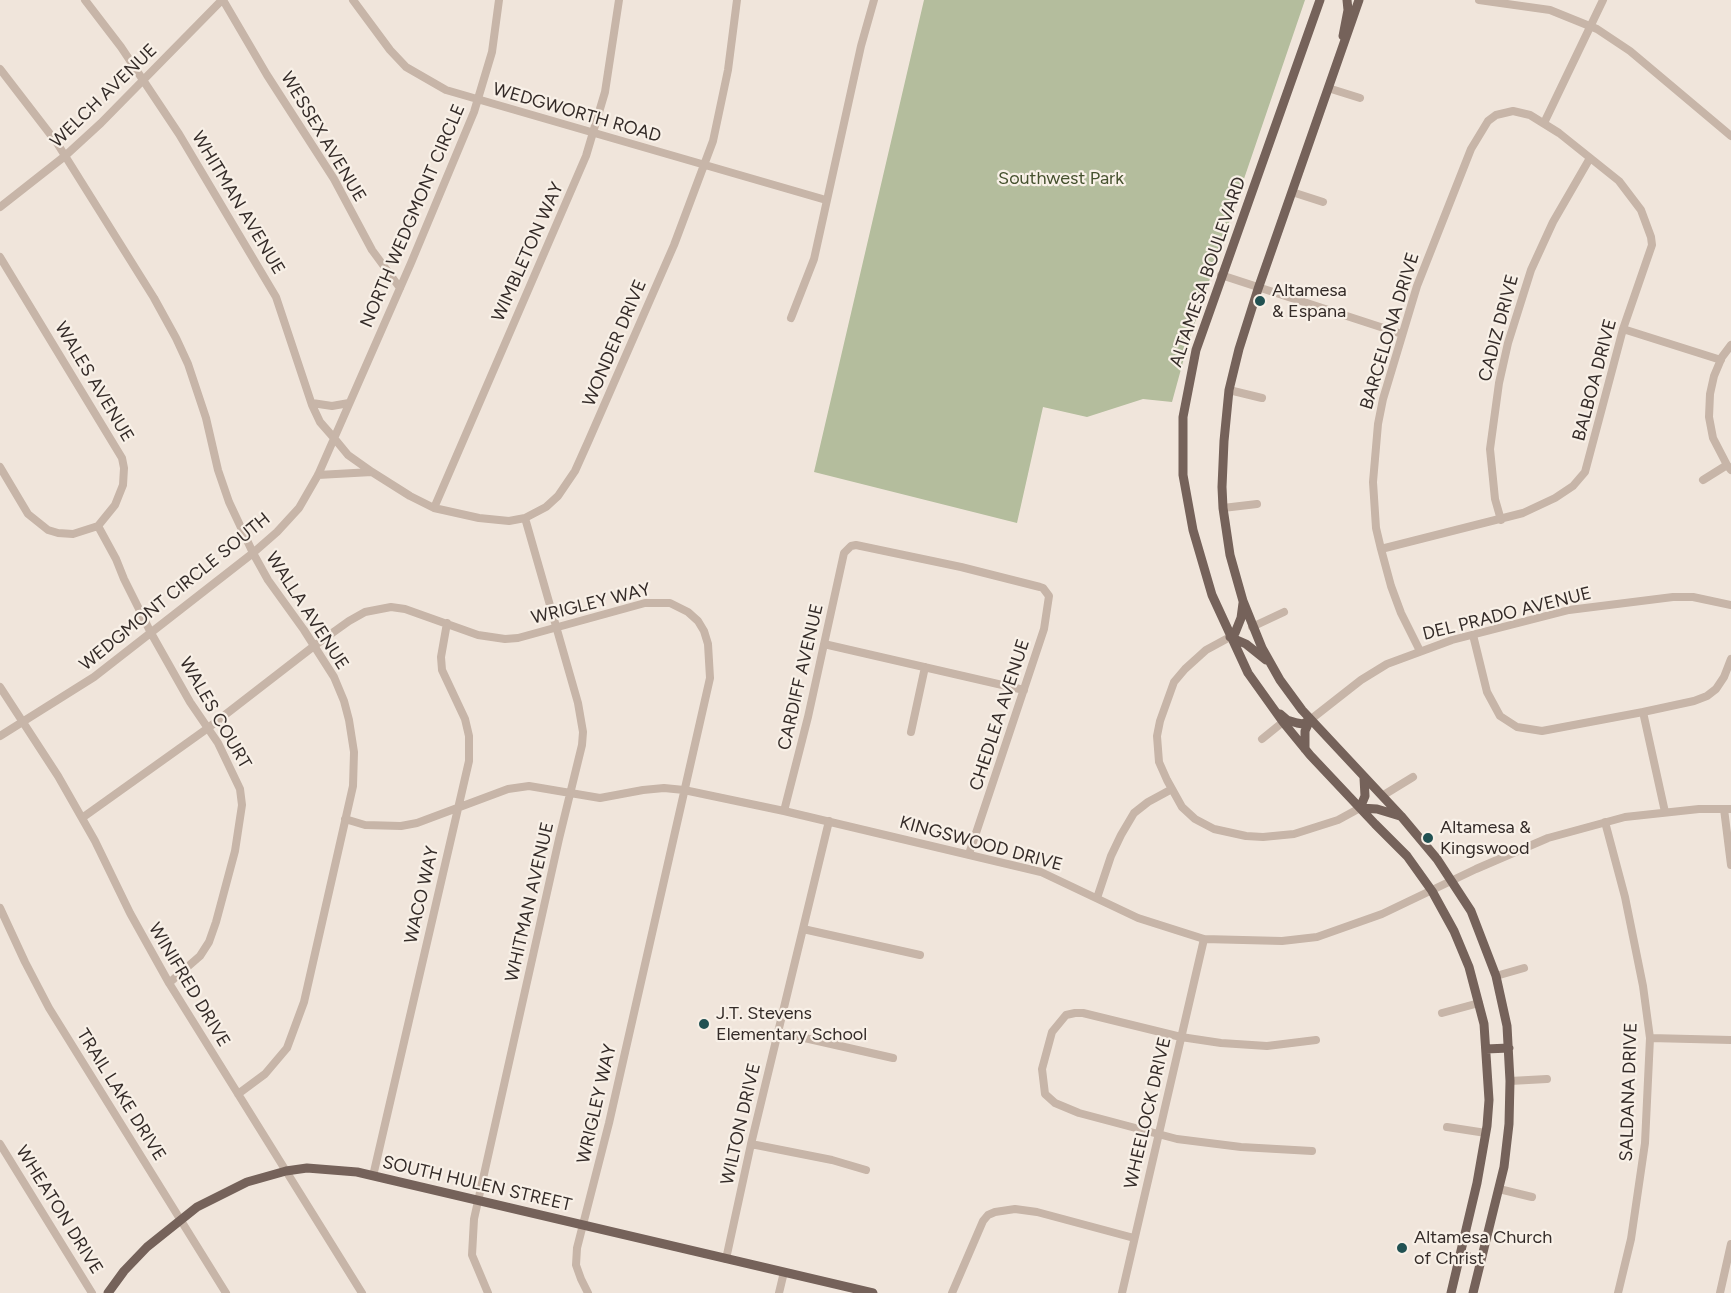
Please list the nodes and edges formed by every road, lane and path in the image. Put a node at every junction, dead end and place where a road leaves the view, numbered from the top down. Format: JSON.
{"nodes":[{"id":1,"x":85,"y":0,"type":"edge"},
{"id":2,"x":223,"y":0,"type":"edge"},
{"id":3,"x":353,"y":0,"type":"edge"},
{"id":4,"x":499,"y":0,"type":"edge"},
{"id":5,"x":619,"y":0,"type":"edge"},
{"id":6,"x":737,"y":0,"type":"edge"},
{"id":7,"x":874,"y":0,"type":"edge"},
{"id":8,"x":1320,"y":0,"type":"edge"},
{"id":9,"x":1347,"y":0,"type":"edge"},
{"id":10,"x":1359,"y":0,"type":"edge"},
{"id":11,"x":1479,"y":0,"type":"edge"},
{"id":12,"x":1603,"y":0,"type":"edge"},
{"id":13,"x":1591,"y":26,"type":"junction"},
{"id":14,"x":1340,"y":56,"type":"junction"},
{"id":15,"x":0,"y":69,"type":"edge"},
{"id":16,"x":143,"y":80,"type":"junction"},
{"id":17,"x":1328,"y":88,"type":"junction"},
{"id":18,"x":1360,"y":98,"type":"dead end"},
{"id":19,"x":478,"y":100,"type":"junction"},
{"id":20,"x":1544,"y":123,"type":"junction"},
{"id":21,"x":593,"y":133,"type":"junction"},
{"id":22,"x":1731,"y":136,"type":"edge"},
{"id":23,"x":65,"y":156,"type":"junction"},
{"id":24,"x":1590,"y":158,"type":"junction"},
{"id":25,"x":705,"y":166,"type":"junction"},
{"id":26,"x":1292,"y":192,"type":"junction"},
{"id":27,"x":826,"y":200,"type":"junction"},
{"id":28,"x":1323,"y":202,"type":"dead end"},
{"id":29,"x":0,"y":207,"type":"edge"},
{"id":30,"x":0,"y":257,"type":"edge"},
{"id":31,"x":1221,"y":276,"type":"junction"},
{"id":32,"x":400,"y":288,"type":"junction"},
{"id":33,"x":1258,"y":289,"type":"junction"},
{"id":34,"x":791,"y":318,"type":"dead end"},
{"id":35,"x":1623,"y":329,"type":"junction"},
{"id":36,"x":1402,"y":334,"type":"junction"},
{"id":37,"x":1731,"y":345,"type":"edge"},
{"id":38,"x":1721,"y":360,"type":"junction"},
{"id":39,"x":1230,"y":390,"type":"junction"},
{"id":40,"x":1262,"y":398,"type":"dead end"},
{"id":41,"x":312,"y":403,"type":"junction"},
{"id":42,"x":349,"y":403,"type":"junction"},
{"id":43,"x":333,"y":438,"type":"junction"},
{"id":44,"x":0,"y":466,"type":"edge"},
{"id":45,"x":1729,"y":467,"type":"edge"},
{"id":46,"x":372,"y":472,"type":"junction"},
{"id":47,"x":318,"y":475,"type":"junction"},
{"id":48,"x":1703,"y":480,"type":"dead end"},
{"id":49,"x":1257,"y":504,"type":"dead end"},
{"id":50,"x":434,"y":508,"type":"junction"},
{"id":51,"x":1223,"y":508,"type":"junction"},
{"id":52,"x":525,"y":518,"type":"junction"},
{"id":53,"x":1501,"y":520,"type":"junction"},
{"id":54,"x":98,"y":526,"type":"junction"},
{"id":55,"x":1381,"y":549,"type":"junction"},
{"id":56,"x":253,"y":553,"type":"junction"},
{"id":57,"x":1040,"y":587,"type":"joint"},
{"id":58,"x":1243,"y":601,"type":"junction"},
{"id":59,"x":1731,"y":605,"type":"edge"},
{"id":60,"x":1284,"y":612,"type":"dead end"},
{"id":61,"x":447,"y":623,"type":"junction"},
{"id":62,"x":1252,"y":627,"type":"junction"},
{"id":63,"x":555,"y":628,"type":"junction"},
{"id":64,"x":151,"y":633,"type":"junction"},
{"id":65,"x":1473,"y":635,"type":"junction"},
{"id":66,"x":1230,"y":637,"type":"junction"},
{"id":67,"x":824,"y":644,"type":"junction"},
{"id":68,"x":314,"y":646,"type":"junction"},
{"id":69,"x":1420,"y":651,"type":"junction"},
{"id":70,"x":1731,"y":659,"type":"edge"},
{"id":71,"x":1270,"y":663,"type":"junction"},
{"id":72,"x":925,"y":668,"type":"junction"},
{"id":73,"x":0,"y":687,"type":"edge"},
{"id":74,"x":1024,"y":690,"type":"junction"},
{"id":75,"x":1274,"y":709,"type":"junction"},
{"id":76,"x":1643,"y":712,"type":"junction"},
{"id":77,"x":1311,"y":720,"type":"junction"},
{"id":78,"x":22,"y":722,"type":"junction"},
{"id":79,"x":1283,"y":722,"type":"junction"},
{"id":80,"x":208,"y":728,"type":"junction"},
{"id":81,"x":911,"y":732,"type":"dead end"},
{"id":82,"x":0,"y":736,"type":"edge"},
{"id":83,"x":1262,"y":738,"type":"dead end"},
{"id":84,"x":1305,"y":749,"type":"junction"},
{"id":85,"x":1413,"y":777,"type":"dead end"},
{"id":86,"x":1364,"y":778,"type":"junction"},
{"id":87,"x":1172,"y":789,"type":"junction"},
{"id":88,"x":684,"y":790,"type":"junction"},
{"id":89,"x":570,"y":794,"type":"junction"},
{"id":90,"x":1382,"y":796,"type":"junction"},
{"id":91,"x":1360,"y":808,"type":"junction"},
{"id":92,"x":458,"y":809,"type":"junction"},
{"id":93,"x":1728,"y":809,"type":"edge"},
{"id":94,"x":784,"y":811,"type":"junction"},
{"id":95,"x":1665,"y":812,"type":"junction"},
{"id":96,"x":1401,"y":816,"type":"junction"},
{"id":97,"x":82,"y":818,"type":"junction"},
{"id":98,"x":345,"y":819,"type":"junction"},
{"id":99,"x":829,"y":821,"type":"junction"},
{"id":100,"x":1605,"y":822,"type":"junction"},
{"id":101,"x":969,"y":854,"type":"junction"},
{"id":102,"x":1731,"y":865,"type":"edge"},
{"id":103,"x":1452,"y":881,"type":"junction"},
{"id":104,"x":1432,"y":891,"type":"junction"},
{"id":105,"x":1097,"y":898,"type":"junction"},
{"id":106,"x":0,"y":908,"type":"edge"},
{"id":107,"x":803,"y":930,"type":"junction"},
{"id":108,"x":1204,"y":939,"type":"junction"},
{"id":109,"x":921,"y":954,"type":"dead end"},
{"id":110,"x":1524,"y":968,"type":"dead end"},
{"id":111,"x":1496,"y":976,"type":"junction"},
{"id":112,"x":170,"y":983,"type":"junction"},
{"id":113,"x":1479,"y":1003,"type":"junction"},
{"id":114,"x":1442,"y":1013,"type":"dead end"},
{"id":115,"x":778,"y":1032,"type":"junction"},
{"id":116,"x":1180,"y":1036,"type":"junction"},
{"id":117,"x":1650,"y":1038,"type":"junction"},
{"id":118,"x":1316,"y":1040,"type":"dead end"},
{"id":119,"x":1731,"y":1040,"type":"edge"},
{"id":120,"x":1509,"y":1048,"type":"junction"},
{"id":121,"x":1486,"y":1049,"type":"junction"},
{"id":122,"x":893,"y":1058,"type":"dead end"},
{"id":123,"x":1547,"y":1079,"type":"dead end"},
{"id":124,"x":1510,"y":1081,"type":"junction"},
{"id":125,"x":238,"y":1094,"type":"junction"},
{"id":126,"x":1448,"y":1127,"type":"dead end"},
{"id":127,"x":1486,"y":1133,"type":"junction"},
{"id":128,"x":1158,"y":1135,"type":"junction"},
{"id":129,"x":0,"y":1144,"type":"edge"},
{"id":130,"x":751,"y":1144,"type":"junction"},
{"id":131,"x":1312,"y":1150,"type":"dead end"},
{"id":132,"x":866,"y":1170,"type":"dead end"},
{"id":133,"x":286,"y":1171,"type":"junction"},
{"id":134,"x":373,"y":1176,"type":"junction"},
{"id":135,"x":1499,"y":1189,"type":"junction"},
{"id":136,"x":1532,"y":1197,"type":"dead end"},
{"id":137,"x":478,"y":1201,"type":"junction"},
{"id":138,"x":181,"y":1219,"type":"junction"},
{"id":139,"x":582,"y":1226,"type":"junction"},
{"id":140,"x":1134,"y":1238,"type":"junction"},
{"id":141,"x":1731,"y":1244,"type":"edge"},
{"id":142,"x":1460,"y":1255,"type":"junction"},
{"id":143,"x":726,"y":1259,"type":"junction"},
{"id":144,"x":1481,"y":1260,"type":"junction"},
{"id":145,"x":784,"y":1272,"type":"junction"},
{"id":146,"x":92,"y":1293,"type":"edge"},
{"id":147,"x":108,"y":1293,"type":"edge"},
{"id":148,"x":226,"y":1293,"type":"edge"},
{"id":149,"x":362,"y":1293,"type":"edge"},
{"id":150,"x":488,"y":1293,"type":"edge"},
{"id":151,"x":588,"y":1293,"type":"edge"},
{"id":152,"x":779,"y":1293,"type":"edge"},
{"id":153,"x":873,"y":1293,"type":"edge"},
{"id":154,"x":952,"y":1293,"type":"edge"},
{"id":155,"x":1122,"y":1293,"type":"edge"},
{"id":156,"x":1451,"y":1293,"type":"edge"},
{"id":157,"x":1473,"y":1293,"type":"edge"},
{"id":158,"x":1618,"y":1293,"type":"edge"},
{"id":159,"x":1720,"y":1293,"type":"edge"}],
"edges":[{"from":1,"to":16,"type":"street","name":"WHITMAN AVENUE"},
{"from":2,"to":16,"type":"street","name":"WELCH AVENUE"},
{"from":2,"to":32,"type":"street","name":"WESSEX AVENUE"},
{"from":3,"to":19,"type":"street","name":"WEDGWORTH ROAD"},
{"from":4,"to":19,"type":"street","name":"NORTH WEDGMONT CIRCLE"},
{"from":5,"to":21,"type":"street","name":"WIMBLETON WAY"},
{"from":6,"to":25,"type":"street","name":"WONDER DRIVE"},
{"from":7,"to":27,"type":"street"},
{"from":8,"to":31,"type":"main road","name":"ALTAMESA BOULEVARD"},
{"from":9,"to":14,"type":"main road"},
{"from":10,"to":14,"type":"main road"},
{"from":11,"to":13,"type":"street"},
{"from":12,"to":13,"type":"street"},
{"from":13,"to":20,"type":"street"},
{"from":13,"to":22,"type":"street"},
{"from":14,"to":17,"type":"main road"},
{"from":15,"to":23,"type":"street","name":"WALLA AVENUE"},
{"from":16,"to":23,"type":"street","name":"WELCH AVENUE"},
{"from":16,"to":41,"type":"street","name":"WHITMAN AVENUE"},
{"from":17,"to":18,"type":"street"},
{"from":17,"to":26,"type":"main road"},
{"from":19,"to":21,"type":"street","name":"WEDGWORTH ROAD"},
{"from":19,"to":32,"type":"street","name":"NORTH WEDGMONT CIRCLE"},
{"from":20,"to":24,"type":"street","name":"BALBOA DRIVE"},
{"from":20,"to":36,"type":"street","name":"BARCELONA DRIVE"},
{"from":21,"to":25,"type":"street","name":"WEDGWORTH ROAD"},
{"from":21,"to":50,"type":"street","name":"WIMBLETON WAY"},
{"from":23,"to":29,"type":"street","name":"WELCH AVENUE"},
{"from":23,"to":56,"type":"street","name":"WALLA AVENUE"},
{"from":24,"to":35,"type":"street","name":"BALBOA DRIVE"},
{"from":24,"to":53,"type":"street","name":"CADIZ DRIVE"},
{"from":25,"to":27,"type":"street","name":"WEDGWORTH ROAD"},
{"from":25,"to":52,"type":"street","name":"WONDER DRIVE"},
{"from":26,"to":28,"type":"street"},
{"from":26,"to":33,"type":"main road"},
{"from":27,"to":34,"type":"street"},
{"from":30,"to":54,"type":"street","name":"WALES AVENUE"},
{"from":31,"to":33,"type":"street"},
{"from":31,"to":66,"type":"main road","name":"ALTAMESA BOULEVARD"},
{"from":32,"to":42,"type":"street","name":"NORTH WEDGMONT CIRCLE"},
{"from":33,"to":36,"type":"street"},
{"from":33,"to":39,"type":"main road"},
{"from":35,"to":38,"type":"street"},
{"from":35,"to":53,"type":"street","name":"BALBOA DRIVE"},
{"from":36,"to":55,"type":"street","name":"BARCELONA DRIVE"},
{"from":37,"to":38,"type":"street"},
{"from":38,"to":45,"type":"street"},
{"from":39,"to":40,"type":"street"},
{"from":39,"to":51,"type":"main road"},
{"from":41,"to":42,"type":"street"},
{"from":41,"to":43,"type":"street","name":"WHITMAN AVENUE"},
{"from":42,"to":43,"type":"street","name":"NORTH WEDGMONT CIRCLE"},
{"from":43,"to":46,"type":"street","name":"WONDER DRIVE"},
{"from":43,"to":47,"type":"street","name":"WEDGMONT CIRCLE SOUTH"},
{"from":44,"to":54,"type":"street"},
{"from":45,"to":48,"type":"street"},
{"from":46,"to":47,"type":"street"},
{"from":46,"to":50,"type":"street","name":"WONDER DRIVE"},
{"from":47,"to":56,"type":"street","name":"WEDGMONT CIRCLE SOUTH"},
{"from":49,"to":51,"type":"street"},
{"from":50,"to":52,"type":"street","name":"WONDER DRIVE"},
{"from":51,"to":58,"type":"main road"},
{"from":52,"to":63,"type":"street","name":"WHITMAN AVENUE"},
{"from":53,"to":55,"type":"street","name":"BALBOA DRIVE"},
{"from":54,"to":64,"type":"street","name":"WALES COURT"},
{"from":55,"to":69,"type":"street","name":"BARCELONA DRIVE"},
{"from":56,"to":64,"type":"street","name":"WEDGMONT CIRCLE SOUTH"},
{"from":56,"to":68,"type":"street","name":"WALLA AVENUE"},
{"from":57,"to":67,"type":"street","name":"CARDIFF AVENUE"},
{"from":57,"to":74,"type":"street","name":"CHEDLEA AVENUE"},
{"from":58,"to":62,"type":"main road"},
{"from":58,"to":66,"type":"main road"},
{"from":59,"to":65,"type":"street","name":"DEL PRADO AVENUE"},
{"from":60,"to":62,"type":"street"},
{"from":61,"to":63,"type":"street","name":"WRIGLEY WAY"},
{"from":61,"to":68,"type":"street","name":"WRIGLEY WAY"},
{"from":61,"to":92,"type":"street","name":"WACO WAY"},
{"from":62,"to":71,"type":"main road"},
{"from":63,"to":88,"type":"street","name":"WRIGLEY WAY"},
{"from":63,"to":89,"type":"street","name":"WHITMAN AVENUE"},
{"from":64,"to":78,"type":"street","name":"WEDGMONT CIRCLE SOUTH"},
{"from":64,"to":80,"type":"street","name":"WALES COURT"},
{"from":65,"to":69,"type":"street","name":"DEL PRADO AVENUE"},
{"from":65,"to":76,"type":"street"},
{"from":66,"to":71,"type":"main road"},
{"from":66,"to":75,"type":"main road","name":"ALTAMESA BOULEVARD"},
{"from":66,"to":87,"type":"street"},
{"from":67,"to":72,"type":"street"},
{"from":67,"to":94,"type":"street","name":"CARDIFF AVENUE"},
{"from":68,"to":80,"type":"street","name":"WRIGLEY WAY"},
{"from":68,"to":98,"type":"street","name":"WALLA AVENUE"},
{"from":69,"to":77,"type":"street","name":"DEL PRADO AVENUE"},
{"from":70,"to":76,"type":"street"},
{"from":71,"to":77,"type":"main road"},
{"from":72,"to":74,"type":"street"},
{"from":72,"to":81,"type":"street"},
{"from":73,"to":78,"type":"street","name":"WINIFRED DRIVE"},
{"from":74,"to":101,"type":"street","name":"CHEDLEA AVENUE"},
{"from":75,"to":77,"type":"main road"},
{"from":75,"to":79,"type":"main road","name":"ALTAMESA BOULEVARD"},
{"from":76,"to":95,"type":"street"},
{"from":77,"to":84,"type":"main road"},
{"from":77,"to":86,"type":"main road"},
{"from":78,"to":82,"type":"street","name":"WEDGMONT CIRCLE SOUTH"},
{"from":78,"to":97,"type":"street","name":"WINIFRED DRIVE"},
{"from":79,"to":83,"type":"street"},
{"from":79,"to":84,"type":"main road","name":"ALTAMESA BOULEVARD"},
{"from":80,"to":97,"type":"street","name":"WRIGLEY WAY"},
{"from":80,"to":112,"type":"street","name":"WALES COURT"},
{"from":84,"to":91,"type":"main road","name":"ALTAMESA BOULEVARD"},
{"from":85,"to":90,"type":"street"},
{"from":86,"to":90,"type":"main road"},
{"from":86,"to":91,"type":"main road"},
{"from":87,"to":91,"type":"street"},
{"from":87,"to":105,"type":"street"},
{"from":88,"to":89,"type":"street","name":"KINGSWOOD DRIVE"},
{"from":88,"to":94,"type":"street","name":"KINGSWOOD DRIVE"},
{"from":88,"to":139,"type":"street","name":"WRIGLEY WAY"},
{"from":89,"to":92,"type":"street","name":"KINGSWOOD DRIVE"},
{"from":89,"to":137,"type":"street","name":"WHITMAN AVENUE"},
{"from":90,"to":96,"type":"main road"},
{"from":91,"to":96,"type":"main road"},
{"from":91,"to":104,"type":"main road","name":"ALTAMESA BOULEVARD"},
{"from":92,"to":98,"type":"street","name":"KINGSWOOD DRIVE"},
{"from":92,"to":134,"type":"street","name":"WACO WAY"},
{"from":93,"to":95,"type":"street","name":"KINGSWOOD DRIVE"},
{"from":93,"to":102,"type":"street"},
{"from":94,"to":99,"type":"street","name":"KINGSWOOD DRIVE"},
{"from":95,"to":100,"type":"street","name":"KINGSWOOD DRIVE"},
{"from":96,"to":103,"type":"main road"},
{"from":97,"to":112,"type":"street","name":"WINIFRED DRIVE"},
{"from":98,"to":125,"type":"street","name":"WALLA AVENUE"},
{"from":99,"to":101,"type":"street","name":"KINGSWOOD DRIVE"},
{"from":99,"to":107,"type":"street","name":"WILTON DRIVE"},
{"from":100,"to":103,"type":"street","name":"KINGSWOOD DRIVE"},
{"from":100,"to":117,"type":"street","name":"SALDANA DRIVE"},
{"from":101,"to":105,"type":"street","name":"KINGSWOOD DRIVE"},
{"from":103,"to":104,"type":"street","name":"KINGSWOOD DRIVE"},
{"from":103,"to":111,"type":"main road"},
{"from":104,"to":108,"type":"street","name":"KINGSWOOD DRIVE"},
{"from":104,"to":113,"type":"main road","name":"ALTAMESA BOULEVARD"},
{"from":105,"to":108,"type":"street","name":"KINGSWOOD DRIVE"},
{"from":106,"to":138,"type":"street","name":"TRAIL LAKE DRIVE"},
{"from":107,"to":109,"type":"street"},
{"from":107,"to":115,"type":"street","name":"WILTON DRIVE"},
{"from":108,"to":116,"type":"street","name":"WHEELOCK DRIVE"},
{"from":110,"to":111,"type":"street"},
{"from":111,"to":120,"type":"main road"},
{"from":112,"to":125,"type":"street","name":"WINIFRED DRIVE"},
{"from":113,"to":114,"type":"street"},
{"from":113,"to":121,"type":"main road","name":"ALTAMESA BOULEVARD"},
{"from":115,"to":122,"type":"street"},
{"from":115,"to":130,"type":"street","name":"WILTON DRIVE"},
{"from":116,"to":118,"type":"street"},
{"from":116,"to":128,"type":"street","name":"WHEELOCK DRIVE"},
{"from":116,"to":128,"type":"street"},
{"from":117,"to":119,"type":"street"},
{"from":117,"to":158,"type":"street","name":"SALDANA DRIVE"},
{"from":120,"to":121,"type":"main road"},
{"from":120,"to":124,"type":"main road"},
{"from":121,"to":127,"type":"main road","name":"ALTAMESA BOULEVARD"},
{"from":123,"to":124,"type":"street"},
{"from":124,"to":135,"type":"main road"},
{"from":125,"to":133,"type":"street","name":"WINIFRED DRIVE"},
{"from":126,"to":127,"type":"street"},
{"from":127,"to":142,"type":"main road","name":"ALTAMESA BOULEVARD"},
{"from":128,"to":131,"type":"street"},
{"from":128,"to":140,"type":"street","name":"WHEELOCK DRIVE"},
{"from":129,"to":146,"type":"street","name":"WHEATON DRIVE"},
{"from":130,"to":132,"type":"street"},
{"from":130,"to":143,"type":"street","name":"WILTON DRIVE"},
{"from":133,"to":134,"type":"main road","name":"SOUTH HULEN STREET"},
{"from":133,"to":138,"type":"main road","name":"SOUTH HULEN STREET"},
{"from":133,"to":149,"type":"street","name":"WINIFRED DRIVE"},
{"from":134,"to":137,"type":"main road","name":"SOUTH HULEN STREET"},
{"from":135,"to":136,"type":"street"},
{"from":135,"to":144,"type":"main road"},
{"from":137,"to":139,"type":"main road","name":"SOUTH HULEN STREET"},
{"from":137,"to":150,"type":"street","name":"WHITMAN AVENUE"},
{"from":138,"to":147,"type":"main road","name":"SOUTH HULEN STREET"},
{"from":138,"to":148,"type":"street","name":"TRAIL LAKE DRIVE"},
{"from":139,"to":143,"type":"main road","name":"SOUTH HULEN STREET"},
{"from":139,"to":151,"type":"street","name":"WRIGLEY WAY"},
{"from":140,"to":154,"type":"street"},
{"from":140,"to":155,"type":"street","name":"WHEELOCK DRIVE"},
{"from":141,"to":159,"type":"street"},
{"from":142,"to":144,"type":"main road"},
{"from":142,"to":156,"type":"main road","name":"ALTAMESA BOULEVARD"},
{"from":143,"to":145,"type":"main road","name":"SOUTH HULEN STREET"},
{"from":144,"to":157,"type":"main road"},
{"from":145,"to":152,"type":"street"},
{"from":145,"to":153,"type":"main road","name":"SOUTH HULEN STREET"}]}
